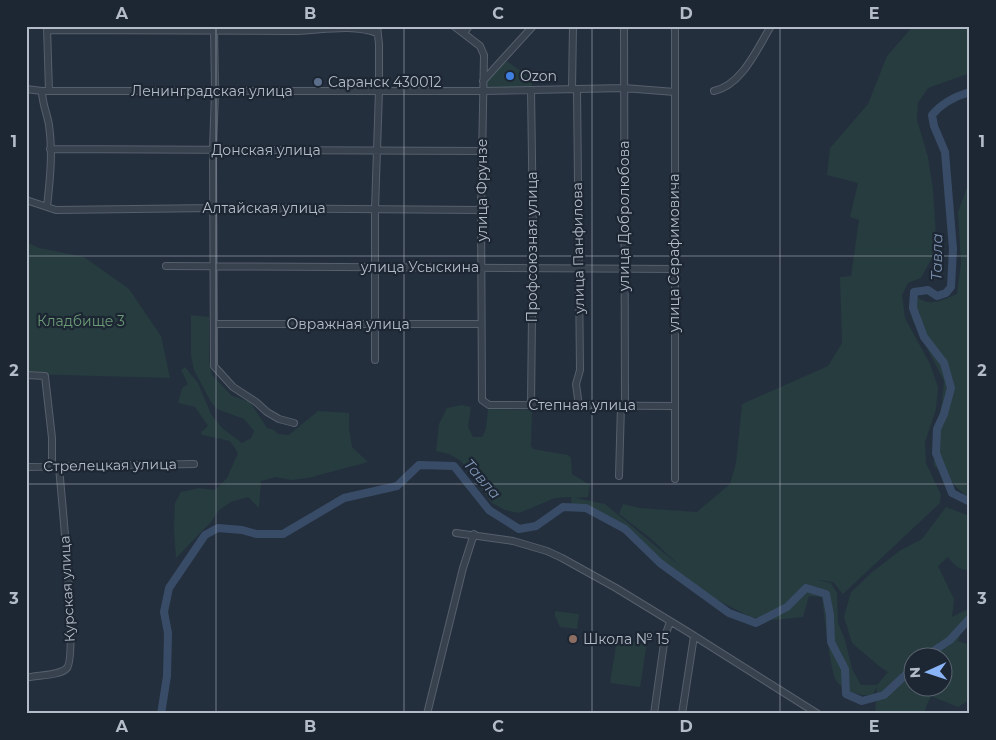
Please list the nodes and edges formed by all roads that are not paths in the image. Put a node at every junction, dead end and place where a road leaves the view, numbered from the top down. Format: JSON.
{"nodes":[{"id":1,"x":454,"y":26,"type":"edge"},
{"id":2,"x":469,"y":26,"type":"edge"},
{"id":3,"x":533,"y":26,"type":"edge"},
{"id":4,"x":573,"y":26,"type":"edge"},
{"id":5,"x":624,"y":26,"type":"edge"},
{"id":6,"x":675,"y":26,"type":"edge"},
{"id":7,"x":772,"y":26,"type":"edge"},
{"id":8,"x":47,"y":28,"type":"edge"},
{"id":9,"x":214,"y":28,"type":"edge"},
{"id":10,"x":365,"y":28,"type":"edge"},
{"id":11,"x":377,"y":29,"type":"edge"},
{"id":12,"x":464,"y":33,"type":"junction"},
{"id":13,"x":482,"y":82,"type":"junction"},
{"id":14,"x":624,"y":88,"type":"junction"},
{"id":15,"x":26,"y":89,"type":"edge"},
{"id":16,"x":575,"y":89,"type":"junction"},
{"id":17,"x":46,"y":90,"type":"junction"},
{"id":18,"x":531,"y":90,"type":"junction"},
{"id":19,"x":215,"y":91,"type":"junction"},
{"id":20,"x":379,"y":91,"type":"junction"},
{"id":21,"x":482,"y":91,"type":"junction"},
{"id":22,"x":714,"y":91,"type":"dead end"},
{"id":23,"x":675,"y":92,"type":"junction"},
{"id":24,"x":50,"y":149,"type":"junction"},
{"id":25,"x":213,"y":150,"type":"junction"},
{"id":26,"x":377,"y":151,"type":"junction"},
{"id":27,"x":482,"y":151,"type":"junction"},
{"id":28,"x":26,"y":200,"type":"edge"},
{"id":29,"x":47,"y":207,"type":"junction"},
{"id":30,"x":213,"y":208,"type":"junction"},
{"id":31,"x":375,"y":209,"type":"junction"},
{"id":32,"x":481,"y":210,"type":"junction"},
{"id":33,"x":166,"y":266,"type":"dead end"},
{"id":34,"x":214,"y":266,"type":"junction"},
{"id":35,"x":375,"y":267,"type":"junction"},
{"id":36,"x":481,"y":267,"type":"junction"},
{"id":37,"x":531,"y":267,"type":"junction"},
{"id":38,"x":578,"y":268,"type":"junction"},
{"id":39,"x":625,"y":269,"type":"junction"},
{"id":40,"x":674,"y":269,"type":"junction"},
{"id":41,"x":214,"y":324,"type":"junction"},
{"id":42,"x":376,"y":324,"type":"junction"},
{"id":43,"x":481,"y":324,"type":"junction"},
{"id":44,"x":375,"y":360,"type":"dead end"},
{"id":45,"x":26,"y":376,"type":"edge"},
{"id":46,"x":531,"y":404,"type":"junction"},
{"id":47,"x":490,"y":405,"type":"joint"},
{"id":48,"x":623,"y":405,"type":"junction"},
{"id":49,"x":579,"y":406,"type":"junction"},
{"id":50,"x":674,"y":406,"type":"junction"},
{"id":51,"x":294,"y":422,"type":"dead end"},
{"id":52,"x":194,"y":464,"type":"dead end"},
{"id":53,"x":55,"y":466,"type":"junction"},
{"id":54,"x":26,"y":467,"type":"edge"},
{"id":55,"x":619,"y":476,"type":"dead end"},
{"id":56,"x":675,"y":479,"type":"dead end"},
{"id":57,"x":456,"y":532,"type":"dead end"},
{"id":58,"x":474,"y":534,"type":"junction"},
{"id":59,"x":670,"y":622,"type":"junction"},
{"id":60,"x":694,"y":636,"type":"junction"},
{"id":61,"x":26,"y":678,"type":"edge"},
{"id":62,"x":427,"y":714,"type":"edge"},
{"id":63,"x":654,"y":714,"type":"edge"},
{"id":64,"x":682,"y":714,"type":"edge"},
{"id":65,"x":818,"y":714,"type":"edge"}],
"edges":[{"from":1,"to":12,"type":"street","name":"улица Фрунзе"},
{"from":2,"to":12,"type":"street"},
{"from":3,"to":13,"type":"street"},
{"from":4,"to":16,"type":"street","name":"улица Панфилова"},
{"from":5,"to":14,"type":"street","name":"улица Добролюбова"},
{"from":6,"to":23,"type":"street","name":"улица Серафимовича"},
{"from":7,"to":22,"type":"street"},
{"from":8,"to":9,"type":"street"},
{"from":8,"to":17,"type":"street"},
{"from":9,"to":10,"type":"street"},
{"from":9,"to":19,"type":"street"},
{"from":10,"to":11,"type":"street"},
{"from":11,"to":20,"type":"street"},
{"from":12,"to":13,"type":"street","name":"улица Фрунзе"},
{"from":13,"to":21,"type":"street","name":"улица Фрунзе"},
{"from":14,"to":16,"type":"street","name":"Ленинградская улица"},
{"from":14,"to":23,"type":"street","name":"Ленинградская улица"},
{"from":14,"to":39,"type":"street","name":"улица Добролюбова"},
{"from":15,"to":17,"type":"street","name":"Ленинградская улица"},
{"from":16,"to":18,"type":"street","name":"Ленинградская улица"},
{"from":16,"to":38,"type":"street","name":"улица Панфилова"},
{"from":17,"to":19,"type":"street","name":"Ленинградская улица"},
{"from":17,"to":24,"type":"street"},
{"from":18,"to":21,"type":"street","name":"Ленинградская улица"},
{"from":18,"to":37,"type":"street","name":"Профсоюзная улица"},
{"from":19,"to":20,"type":"street","name":"Ленинградская улица"},
{"from":19,"to":25,"type":"street"},
{"from":20,"to":21,"type":"street","name":"Ленинградская улица"},
{"from":20,"to":26,"type":"street"},
{"from":21,"to":27,"type":"street","name":"улица Фрунзе"},
{"from":23,"to":40,"type":"street","name":"улица Серафимовича"},
{"from":24,"to":25,"type":"street","name":"Донская улица"},
{"from":24,"to":29,"type":"street"},
{"from":25,"to":26,"type":"street","name":"Донская улица"},
{"from":25,"to":30,"type":"street"},
{"from":26,"to":27,"type":"street","name":"Донская улица"},
{"from":26,"to":31,"type":"street"},
{"from":27,"to":32,"type":"street","name":"улица Фрунзе"},
{"from":28,"to":29,"type":"street","name":"Алтайская улица"},
{"from":29,"to":30,"type":"street","name":"Алтайская улица"},
{"from":30,"to":31,"type":"street","name":"Алтайская улица"},
{"from":30,"to":34,"type":"street"},
{"from":31,"to":32,"type":"street","name":"Алтайская улица"},
{"from":31,"to":35,"type":"street"},
{"from":32,"to":36,"type":"street","name":"улица Фрунзе"},
{"from":33,"to":34,"type":"street","name":"улица Усыскина"},
{"from":34,"to":35,"type":"street","name":"улица Усыскина"},
{"from":34,"to":41,"type":"street"},
{"from":35,"to":36,"type":"street","name":"улица Усыскина"},
{"from":35,"to":42,"type":"street"},
{"from":36,"to":37,"type":"street","name":"улица Усыскина"},
{"from":36,"to":43,"type":"street","name":"улица Фрунзе"},
{"from":37,"to":38,"type":"street","name":"улица Усыскина"},
{"from":37,"to":46,"type":"street","name":"Профсоюзная улица"},
{"from":38,"to":39,"type":"street","name":"улица Усыскина"},
{"from":38,"to":49,"type":"street","name":"улица Панфилова"},
{"from":39,"to":40,"type":"street","name":"улица Усыскина"},
{"from":39,"to":48,"type":"street","name":"улица Добролюбова"},
{"from":40,"to":50,"type":"street","name":"улица Серафимовича"},
{"from":41,"to":42,"type":"street","name":"Овражная улица"},
{"from":41,"to":51,"type":"street"},
{"from":42,"to":43,"type":"street","name":"Овражная улица"},
{"from":42,"to":44,"type":"street"},
{"from":43,"to":47,"type":"street","name":"улица Фрунзе"},
{"from":45,"to":53,"type":"street","name":"Курская улица"},
{"from":46,"to":47,"type":"street","name":"Степная улица"},
{"from":46,"to":49,"type":"street","name":"Степная улица"},
{"from":48,"to":49,"type":"street","name":"Степная улица"},
{"from":48,"to":50,"type":"street","name":"Степная улица"},
{"from":48,"to":55,"type":"street","name":"улица Добролюбова"},
{"from":50,"to":56,"type":"street","name":"улица Серафимовича"},
{"from":52,"to":53,"type":"street","name":"Стрелецкая улица"},
{"from":53,"to":54,"type":"street","name":"Стрелецкая улица"},
{"from":53,"to":61,"type":"street","name":"Курская улица"},
{"from":57,"to":58,"type":"street"},
{"from":58,"to":59,"type":"street"},
{"from":58,"to":62,"type":"street"},
{"from":59,"to":60,"type":"street"},
{"from":59,"to":63,"type":"street"},
{"from":60,"to":64,"type":"street"},
{"from":60,"to":65,"type":"street"}]}
